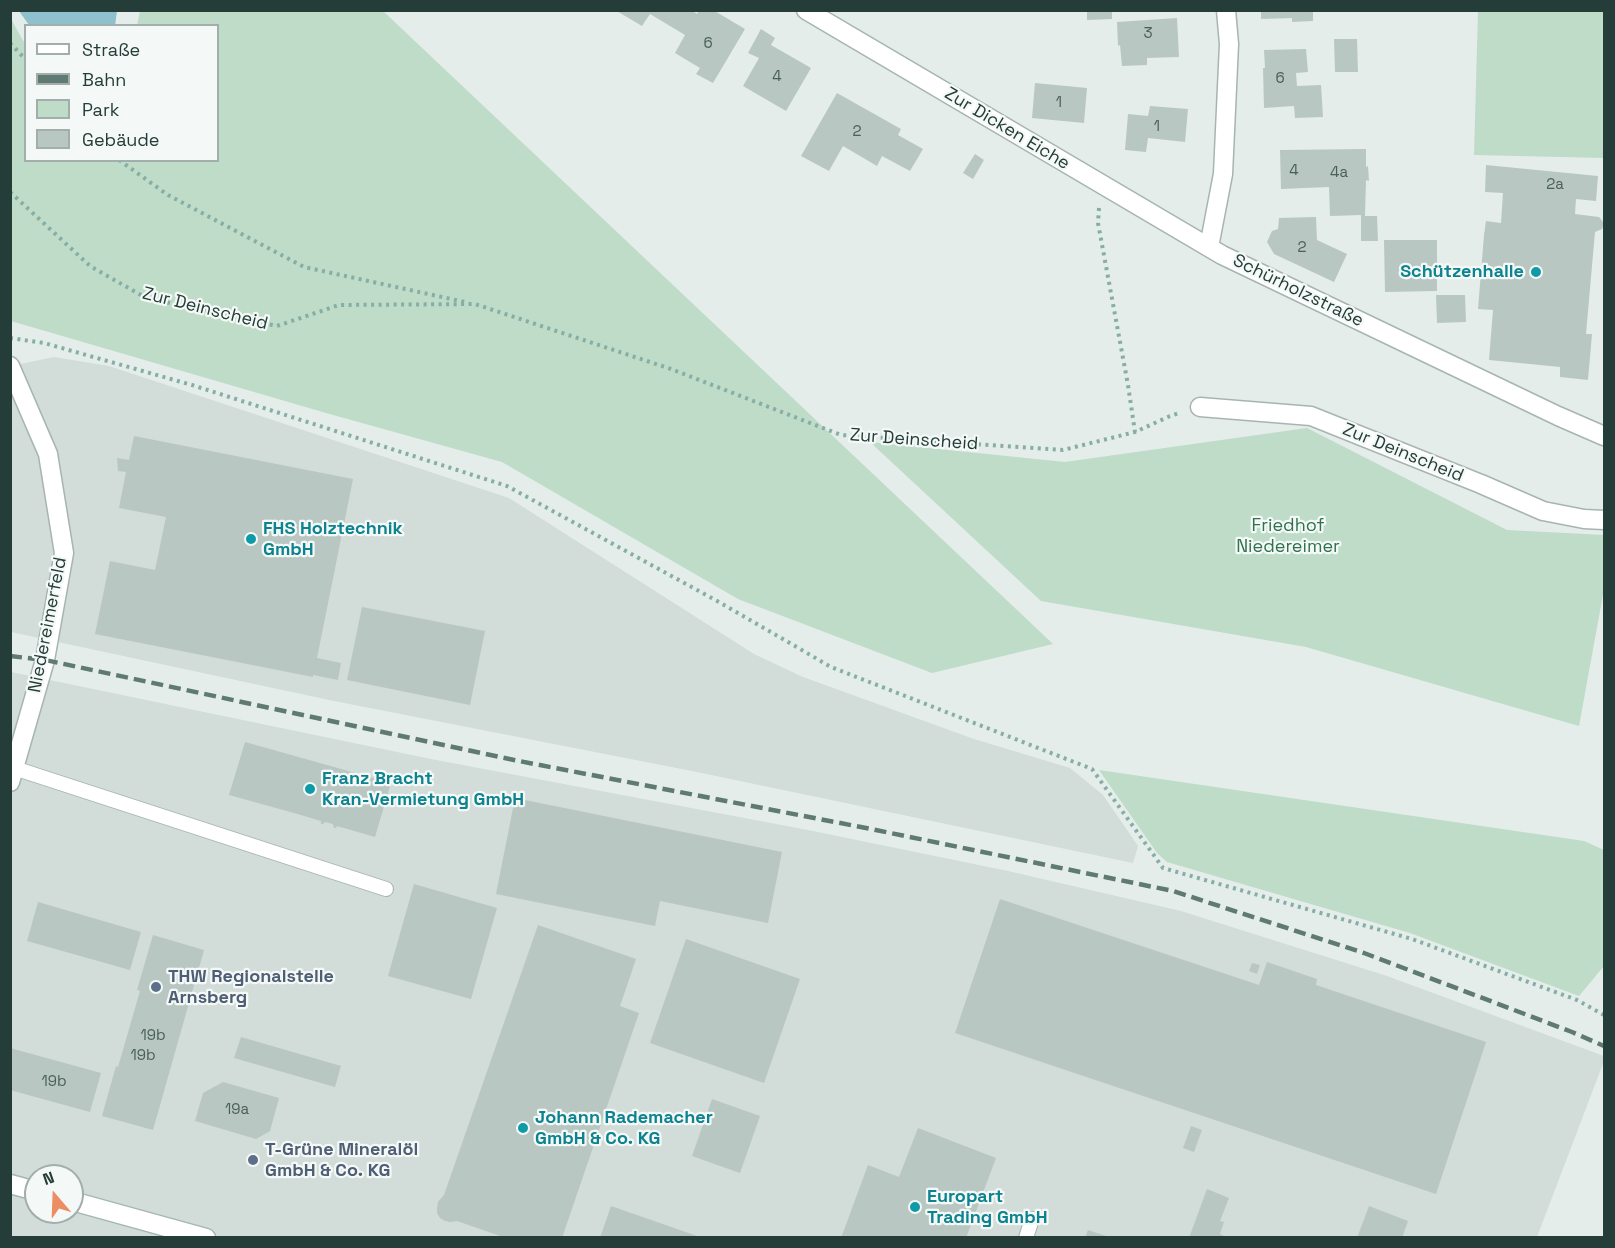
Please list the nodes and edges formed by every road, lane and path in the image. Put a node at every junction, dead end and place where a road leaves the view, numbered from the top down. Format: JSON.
{"nodes":[{"id":1,"x":806,"y":10,"type":"edge"},
{"id":2,"x":1226,"y":10,"type":"edge"},
{"id":3,"x":10,"y":43,"type":"edge"},
{"id":4,"x":24,"y":58,"type":"edge"},
{"id":5,"x":122,"y":162,"type":"edge"},
{"id":6,"x":1100,"y":184,"type":"junction"},
{"id":7,"x":10,"y":192,"type":"edge"},
{"id":8,"x":1209,"y":248,"type":"junction"},
{"id":9,"x":475,"y":304,"type":"junction"},
{"id":10,"x":10,"y":338,"type":"edge"},
{"id":11,"x":10,"y":366,"type":"edge"},
{"id":12,"x":1200,"y":407,"type":"joint"},
{"id":13,"x":1135,"y":432,"type":"junction"},
{"id":14,"x":1605,"y":436,"type":"edge"},
{"id":15,"x":1605,"y":520,"type":"edge"},
{"id":16,"x":12,"y":775,"type":"edge"},
{"id":17,"x":386,"y":889,"type":"dead end"},
{"id":18,"x":1605,"y":1015,"type":"edge"},
{"id":19,"x":84,"y":1204,"type":"edge"},
{"id":20,"x":1032,"y":1219,"type":"dead end"},
{"id":21,"x":206,"y":1238,"type":"edge"},
{"id":22,"x":1026,"y":1238,"type":"edge"}],
"edges":[{"from":1,"to":6,"type":"street","name":"Zur Dicken Eiche"},
{"from":2,"to":8,"type":"street"},
{"from":3,"to":4,"type":"path"},
{"from":5,"to":9,"type":"path"},
{"from":6,"to":8,"type":"street","name":"Zur Dicken Eiche"},
{"from":6,"to":13,"type":"path"},
{"from":7,"to":9,"type":"path","name":"Zur Deinscheid"},
{"from":8,"to":14,"type":"street","name":"Schürholzstraße"},
{"from":9,"to":13,"type":"path","name":"Zur Deinscheid"},
{"from":10,"to":18,"type":"path"},
{"from":11,"to":16,"type":"street","name":"Niedereimerfeld"},
{"from":12,"to":13,"type":"path","name":"Zur Deinscheid"},
{"from":12,"to":15,"type":"street","name":"Zur Deinscheid"},
{"from":16,"to":17,"type":"lane"},
{"from":19,"to":21,"type":"street"},
{"from":20,"to":22,"type":"lane"}]}
